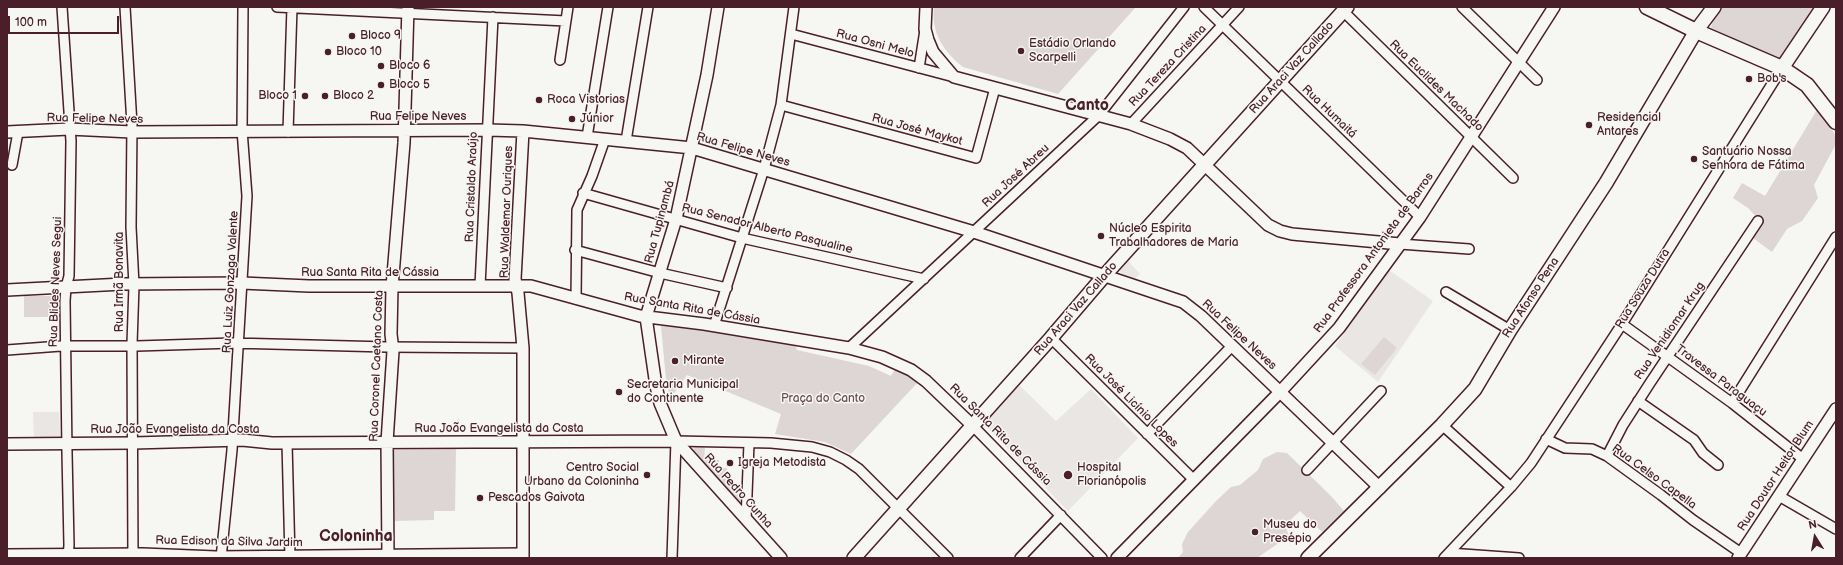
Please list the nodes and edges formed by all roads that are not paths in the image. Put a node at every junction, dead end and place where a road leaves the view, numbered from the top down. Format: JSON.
{"nodes":[{"id":1,"x":62,"y":7,"type":"edge"},
{"id":2,"x":125,"y":7,"type":"edge"},
{"id":3,"x":243,"y":7,"type":"edge"},
{"id":4,"x":277,"y":7,"type":"edge"},
{"id":5,"x":292,"y":7,"type":"edge"},
{"id":6,"x":568,"y":7,"type":"edge"},
{"id":7,"x":608,"y":7,"type":"edge"},
{"id":8,"x":648,"y":7,"type":"edge"},
{"id":9,"x":718,"y":7,"type":"edge"},
{"id":10,"x":794,"y":7,"type":"edge"},
{"id":11,"x":926,"y":7,"type":"edge"},
{"id":12,"x":1184,"y":7,"type":"edge"},
{"id":13,"x":1204,"y":7,"type":"edge"},
{"id":14,"x":1239,"y":7,"type":"edge"},
{"id":15,"x":1462,"y":7,"type":"edge"},
{"id":16,"x":1554,"y":7,"type":"edge"},
{"id":17,"x":1647,"y":7,"type":"edge"},
{"id":18,"x":1714,"y":7,"type":"edge"},
{"id":19,"x":1823,"y":7,"type":"edge"},
{"id":20,"x":346,"y":9,"type":"edge"},
{"id":21,"x":1345,"y":9,"type":"edge"},
{"id":22,"x":408,"y":10,"type":"edge"},
{"id":23,"x":466,"y":12,"type":"edge"},
{"id":24,"x":493,"y":18,"type":"junction"},
{"id":25,"x":566,"y":21,"type":"junction"},
{"id":26,"x":1222,"y":25,"type":"junction"},
{"id":27,"x":925,"y":29,"type":"junction"},
{"id":28,"x":1696,"y":31,"type":"junction"},
{"id":29,"x":791,"y":34,"type":"junction"},
{"id":30,"x":560,"y":60,"type":"dead end"},
{"id":31,"x":1519,"y":62,"type":"junction"},
{"id":32,"x":919,"y":68,"type":"junction"},
{"id":33,"x":1782,"y":68,"type":"junction"},
{"id":34,"x":954,"y":77,"type":"junction"},
{"id":35,"x":1538,"y":80,"type":"dead end"},
{"id":36,"x":1280,"y":81,"type":"junction"},
{"id":37,"x":995,"y":88,"type":"junction"},
{"id":38,"x":781,"y":105,"type":"junction"},
{"id":39,"x":1099,"y":115,"type":"junction"},
{"id":40,"x":1836,"y":122,"type":"edge"},
{"id":41,"x":1131,"y":124,"type":"junction"},
{"id":42,"x":69,"y":129,"type":"junction"},
{"id":43,"x":242,"y":130,"type":"junction"},
{"id":44,"x":404,"y":130,"type":"junction"},
{"id":45,"x":488,"y":130,"type":"junction"},
{"id":46,"x":522,"y":131,"type":"junction"},
{"id":47,"x":12,"y":132,"type":"edge"},
{"id":48,"x":132,"y":132,"type":"junction"},
{"id":49,"x":288,"y":132,"type":"junction"},
{"id":50,"x":587,"y":137,"type":"junction"},
{"id":51,"x":1471,"y":137,"type":"junction"},
{"id":52,"x":605,"y":139,"type":"junction"},
{"id":53,"x":626,"y":140,"type":"junction"},
{"id":54,"x":692,"y":148,"type":"junction"},
{"id":55,"x":12,"y":165,"type":"dead end"},
{"id":56,"x":1205,"y":165,"type":"junction"},
{"id":57,"x":764,"y":169,"type":"junction"},
{"id":58,"x":1513,"y":178,"type":"dead end"},
{"id":59,"x":583,"y":193,"type":"junction"},
{"id":60,"x":1420,"y":217,"type":"junction"},
{"id":61,"x":676,"y":219,"type":"junction"},
{"id":62,"x":1758,"y":221,"type":"dead end"},
{"id":63,"x":974,"y":232,"type":"junction"},
{"id":64,"x":1836,"y":237,"type":"edge"},
{"id":65,"x":742,"y":238,"type":"junction"},
{"id":66,"x":1400,"y":244,"type":"junction"},
{"id":67,"x":1469,"y":249,"type":"dead end"},
{"id":68,"x":575,"y":250,"type":"junction"},
{"id":69,"x":660,"y":273,"type":"junction"},
{"id":70,"x":1104,"y":276,"type":"junction"},
{"id":71,"x":924,"y":279,"type":"junction"},
{"id":72,"x":242,"y":283,"type":"junction"},
{"id":73,"x":134,"y":285,"type":"junction"},
{"id":74,"x":480,"y":286,"type":"junction"},
{"id":75,"x":66,"y":287,"type":"junction"},
{"id":76,"x":392,"y":287,"type":"junction"},
{"id":77,"x":517,"y":287,"type":"junction"},
{"id":78,"x":727,"y":288,"type":"junction"},
{"id":79,"x":7,"y":290,"type":"edge"},
{"id":80,"x":1446,"y":292,"type":"dead end"},
{"id":81,"x":576,"y":299,"type":"junction"},
{"id":82,"x":646,"y":317,"type":"junction"},
{"id":83,"x":1622,"y":324,"type":"junction"},
{"id":84,"x":714,"y":326,"type":"junction"},
{"id":85,"x":1510,"y":330,"type":"junction"},
{"id":86,"x":1051,"y":338,"type":"junction"},
{"id":87,"x":240,"y":344,"type":"junction"},
{"id":88,"x":66,"y":346,"type":"junction"},
{"id":89,"x":132,"y":346,"type":"junction"},
{"id":90,"x":1232,"y":346,"type":"junction"},
{"id":91,"x":392,"y":347,"type":"junction"},
{"id":92,"x":523,"y":348,"type":"junction"},
{"id":93,"x":849,"y":348,"type":"junction"},
{"id":94,"x":7,"y":350,"type":"edge"},
{"id":95,"x":1669,"y":356,"type":"junction"},
{"id":96,"x":1381,"y":391,"type":"dead end"},
{"id":97,"x":1280,"y":392,"type":"junction"},
{"id":98,"x":1638,"y":401,"type":"junction"},
{"id":99,"x":1732,"y":403,"type":"junction"},
{"id":100,"x":1836,"y":408,"type":"edge"},
{"id":101,"x":1442,"y":425,"type":"junction"},
{"id":102,"x":973,"y":426,"type":"junction"},
{"id":103,"x":1147,"y":434,"type":"junction"},
{"id":104,"x":1546,"y":439,"type":"junction"},
{"id":105,"x":233,"y":440,"type":"junction"},
{"id":106,"x":676,"y":441,"type":"junction"},
{"id":107,"x":387,"y":442,"type":"junction"},
{"id":108,"x":523,"y":442,"type":"junction"},
{"id":109,"x":287,"y":443,"type":"junction"},
{"id":110,"x":749,"y":443,"type":"junction"},
{"id":111,"x":1333,"y":443,"type":"junction"},
{"id":112,"x":7,"y":444,"type":"edge"},
{"id":113,"x":67,"y":444,"type":"junction"},
{"id":114,"x":132,"y":444,"type":"junction"},
{"id":115,"x":1607,"y":456,"type":"junction"},
{"id":116,"x":1803,"y":459,"type":"junction"},
{"id":117,"x":1718,"y":465,"type":"dead end"},
{"id":118,"x":1307,"y":470,"type":"dead end"},
{"id":119,"x":1194,"y":480,"type":"junction"},
{"id":120,"x":1511,"y":487,"type":"junction"},
{"id":121,"x":1380,"y":488,"type":"junction"},
{"id":122,"x":1779,"y":496,"type":"junction"},
{"id":123,"x":899,"y":508,"type":"junction"},
{"id":124,"x":1061,"y":515,"type":"junction"},
{"id":125,"x":746,"y":520,"type":"junction"},
{"id":126,"x":1836,"y":529,"type":"edge"},
{"id":127,"x":7,"y":554,"type":"edge"},
{"id":128,"x":133,"y":555,"type":"edge"},
{"id":129,"x":1740,"y":555,"type":"edge"},
{"id":130,"x":68,"y":556,"type":"edge"},
{"id":131,"x":388,"y":556,"type":"edge"},
{"id":132,"x":523,"y":556,"type":"edge"},
{"id":133,"x":1447,"y":556,"type":"edge"},
{"id":134,"x":221,"y":557,"type":"edge"},
{"id":135,"x":290,"y":557,"type":"edge"},
{"id":136,"x":1500,"y":557,"type":"edge"},
{"id":137,"x":672,"y":558,"type":"edge"},
{"id":138,"x":781,"y":558,"type":"edge"},
{"id":139,"x":854,"y":558,"type":"edge"},
{"id":140,"x":948,"y":558,"type":"edge"},
{"id":141,"x":1020,"y":558,"type":"edge"},
{"id":142,"x":1102,"y":558,"type":"edge"},
{"id":143,"x":1117,"y":558,"type":"edge"},
{"id":144,"x":1308,"y":558,"type":"edge"},
{"id":145,"x":1519,"y":558,"type":"edge"}],
"edges":[{"from":1,"to":42,"type":"street","name":"Rua Blides Neves Segui"},
{"from":2,"to":48,"type":"street","name":"Rua Irmã Bonavita"},
{"from":3,"to":43,"type":"street","name":"Rua Luiz Gonzaga Valente"},
{"from":4,"to":5,"type":"street"},
{"from":5,"to":20,"type":"street"},
{"from":5,"to":49,"type":"street"},
{"from":6,"to":25,"type":"street"},
{"from":7,"to":50,"type":"street"},
{"from":8,"to":53,"type":"street"},
{"from":9,"to":54,"type":"street","name":"Rua Tupinambá"},
{"from":10,"to":29,"type":"street"},
{"from":11,"to":27,"type":"street"},
{"from":12,"to":39,"type":"street","name":"Rua José Abreu"},
{"from":13,"to":26,"type":"street","name":"Rua Humaitá"},
{"from":14,"to":26,"type":"street","name":"Rua Tereza Cristina"},
{"from":15,"to":31,"type":"street"},
{"from":16,"to":31,"type":"street","name":"Rua Professora Antonieta de Barros"},
{"from":17,"to":28,"type":"main road"},
{"from":18,"to":28,"type":"main road","name":"Rua Afonso Pena"},
{"from":19,"to":33,"type":"main road","name":"Rua Souza Dutra"},
{"from":20,"to":22,"type":"street"},
{"from":21,"to":36,"type":"main road","name":"Rua Araci Vaz Callado"},
{"from":21,"to":51,"type":"street","name":"Rua Euclides Machado"},
{"from":22,"to":23,"type":"street"},
{"from":22,"to":44,"type":"street","name":"Rua Coronel Caetano Costa"},
{"from":23,"to":24,"type":"street"},
{"from":24,"to":25,"type":"street"},
{"from":24,"to":45,"type":"street","name":"Rua Cristaldo Araújo"},
{"from":25,"to":30,"type":"street"},
{"from":26,"to":36,"type":"street","name":"Rua Humaitá"},
{"from":26,"to":41,"type":"street","name":"Rua Tereza Cristina"},
{"from":27,"to":32,"type":"street"},
{"from":27,"to":34,"type":"street"},
{"from":28,"to":33,"type":"main road"},
{"from":28,"to":85,"type":"main road","name":"Rua Afonso Pena"},
{"from":29,"to":32,"type":"street","name":"Rua Osni Melo"},
{"from":29,"to":38,"type":"street"},
{"from":31,"to":35,"type":"street"},
{"from":31,"to":51,"type":"street","name":"Rua Professora Antonieta de Barros"},
{"from":32,"to":34,"type":"street","name":"Rua Osni Melo"},
{"from":33,"to":40,"type":"main road"},
{"from":33,"to":83,"type":"street","name":"Rua Souza Dutra"},
{"from":34,"to":37,"type":"street"},
{"from":36,"to":56,"type":"main road","name":"Rua Araci Vaz Callado"},
{"from":36,"to":60,"type":"street","name":"Rua Humaitá"},
{"from":37,"to":38,"type":"street","name":"Rua José Maykot"},
{"from":37,"to":39,"type":"street"},
{"from":38,"to":57,"type":"street"},
{"from":39,"to":41,"type":"street"},
{"from":39,"to":63,"type":"street","name":"Rua José Abreu"},
{"from":41,"to":56,"type":"street"},
{"from":42,"to":47,"type":"street","name":"Rua Felipe Neves"},
{"from":42,"to":48,"type":"street","name":"Rua Felipe Neves"},
{"from":42,"to":75,"type":"street","name":"Rua Blides Neves Segui"},
{"from":43,"to":48,"type":"street","name":"Rua Felipe Neves"},
{"from":43,"to":49,"type":"street","name":"Rua Felipe Neves"},
{"from":43,"to":72,"type":"street","name":"Rua Luiz Gonzaga Valente"},
{"from":44,"to":45,"type":"street","name":"Rua Felipe Neves"},
{"from":44,"to":49,"type":"street","name":"Rua Felipe Neves"},
{"from":44,"to":76,"type":"street","name":"Rua Coronel Caetano Costa"},
{"from":45,"to":46,"type":"street","name":"Rua Felipe Neves"},
{"from":45,"to":74,"type":"street","name":"Rua Cristaldo Araújo"},
{"from":46,"to":50,"type":"street","name":"Rua Felipe Neves"},
{"from":46,"to":77,"type":"street","name":"Rua Waldemar Ouriques"},
{"from":47,"to":55,"type":"street"},
{"from":48,"to":73,"type":"street","name":"Rua Irmã Bonavita"},
{"from":50,"to":52,"type":"street","name":"Rua Felipe Neves"},
{"from":51,"to":58,"type":"street","name":"Rua Euclides Machado"},
{"from":51,"to":60,"type":"street","name":"Rua Professora Antonieta de Barros"},
{"from":52,"to":53,"type":"street","name":"Rua Felipe Neves"},
{"from":52,"to":59,"type":"street"},
{"from":53,"to":54,"type":"street","name":"Rua Felipe Neves"},
{"from":54,"to":57,"type":"street","name":"Rua Felipe Neves"},
{"from":54,"to":61,"type":"street","name":"Rua Tupinambá"},
{"from":56,"to":66,"type":"street"},
{"from":56,"to":70,"type":"main road","name":"Rua Araci Vaz Callado"},
{"from":57,"to":63,"type":"street","name":"Rua Felipe Neves"},
{"from":57,"to":65,"type":"street"},
{"from":59,"to":61,"type":"street","name":"Rua Senador Alberto Pasqualine"},
{"from":59,"to":68,"type":"street"},
{"from":60,"to":66,"type":"street","name":"Rua Professora Antonieta de Barros"},
{"from":61,"to":65,"type":"street","name":"Rua Senador Alberto Pasqualine"},
{"from":61,"to":69,"type":"street","name":"Rua Tupinambá"},
{"from":62,"to":95,"type":"street","name":"Rua Venidiomar Krug"},
{"from":63,"to":70,"type":"street","name":"Rua Felipe Neves"},
{"from":63,"to":71,"type":"street","name":"Rua José Abreu"},
{"from":64,"to":99,"type":"street"},
{"from":65,"to":71,"type":"street","name":"Rua Senador Alberto Pasqualine"},
{"from":65,"to":78,"type":"street"},
{"from":66,"to":67,"type":"street"},
{"from":66,"to":97,"type":"street","name":"Rua Professora Antonieta de Barros"},
{"from":68,"to":69,"type":"street"},
{"from":68,"to":81,"type":"street"},
{"from":69,"to":78,"type":"street"},
{"from":69,"to":82,"type":"street","name":"Rua Tupinambá"},
{"from":70,"to":86,"type":"main road","name":"Rua Araci Vaz Callado"},
{"from":70,"to":90,"type":"street","name":"Rua Felipe Neves"},
{"from":71,"to":93,"type":"street","name":"Rua José Abreu"},
{"from":72,"to":73,"type":"street","name":"Rua Santa Rita de Cássia"},
{"from":72,"to":76,"type":"street","name":"Rua Santa Rita de Cássia"},
{"from":72,"to":87,"type":"street","name":"Rua Luiz Gonzaga Valente"},
{"from":73,"to":75,"type":"street","name":"Rua Santa Rita de Cássia"},
{"from":73,"to":89,"type":"street","name":"Rua Irmã Bonavita"},
{"from":74,"to":76,"type":"street","name":"Rua Santa Rita de Cássia"},
{"from":74,"to":77,"type":"street","name":"Rua Santa Rita de Cássia"},
{"from":75,"to":79,"type":"street","name":"Rua Santa Rita de Cássia"},
{"from":75,"to":88,"type":"street","name":"Rua Blides Neves Segui"},
{"from":76,"to":91,"type":"street","name":"Rua Coronel Caetano Costa"},
{"from":77,"to":81,"type":"street","name":"Rua Santa Rita de Cássia"},
{"from":77,"to":92,"type":"street","name":"Rua Waldemar Ouriques"},
{"from":78,"to":84,"type":"street"},
{"from":80,"to":85,"type":"street"},
{"from":81,"to":82,"type":"street","name":"Rua Santa Rita de Cássia"},
{"from":82,"to":84,"type":"street","name":"Rua Santa Rita de Cássia"},
{"from":82,"to":106,"type":"street","name":"Rua Tupinambá"},
{"from":83,"to":95,"type":"street","name":"Travessa Paraguaçu"},
{"from":83,"to":104,"type":"street","name":"Rua Souza Dutra"},
{"from":84,"to":93,"type":"street","name":"Rua Santa Rita de Cássia"},
{"from":85,"to":101,"type":"main road","name":"Rua Afonso Pena"},
{"from":86,"to":102,"type":"main road","name":"Rua Araci Vaz Callado"},
{"from":86,"to":103,"type":"street","name":"Rua José Licínio Lopes"},
{"from":87,"to":89,"type":"street"},
{"from":87,"to":91,"type":"street"},
{"from":87,"to":105,"type":"street","name":"Rua Luiz Gonzaga Valente"},
{"from":88,"to":89,"type":"street"},
{"from":88,"to":94,"type":"street"},
{"from":88,"to":113,"type":"street","name":"Rua Blides Neves Segui"},
{"from":89,"to":114,"type":"street","name":"Rua Irmã Bonavita"},
{"from":90,"to":97,"type":"street","name":"Rua Felipe Neves"},
{"from":90,"to":103,"type":"street"},
{"from":91,"to":92,"type":"street"},
{"from":91,"to":107,"type":"street","name":"Rua Coronel Caetano Costa"},
{"from":92,"to":108,"type":"street","name":"Rua Waldemar Ouriques"},
{"from":93,"to":102,"type":"street","name":"Rua Santa Rita de Cássia"},
{"from":95,"to":98,"type":"street","name":"Rua Venidiomar Krug"},
{"from":95,"to":99,"type":"street","name":"Travessa Paraguaçu"},
{"from":96,"to":111,"type":"street"},
{"from":97,"to":111,"type":"street","name":"Rua Felipe Neves"},
{"from":97,"to":119,"type":"street","name":"Rua Professora Antonieta de Barros"},
{"from":98,"to":115,"type":"street","name":"Rua Venidiomar Krug"},
{"from":98,"to":117,"type":"street"},
{"from":99,"to":116,"type":"street","name":"Travessa Paraguaçu"},
{"from":100,"to":116,"type":"street","name":"Rua Doutor Heitor Blum"},
{"from":101,"to":120,"type":"street"},
{"from":101,"to":121,"type":"main road","name":"Rua Afonso Pena"},
{"from":102,"to":123,"type":"main road","name":"Rua Araci Vaz Callado"},
{"from":102,"to":124,"type":"street","name":"Rua Santa Rita de Cássia"},
{"from":103,"to":119,"type":"street","name":"Rua José Licínio Lopes"},
{"from":104,"to":115,"type":"street","name":"Rua Celso Capella"},
{"from":104,"to":120,"type":"street","name":"Rua Souza Dutra"},
{"from":105,"to":109,"type":"street","name":"Rua João Evangelista da Costa"},
{"from":105,"to":114,"type":"street","name":"Rua João Evangelista da Costa"},
{"from":105,"to":134,"type":"street","name":"Rua Luiz Gonzaga Valente"},
{"from":106,"to":108,"type":"street","name":"Rua João Evangelista da Costa"},
{"from":106,"to":110,"type":"street","name":"Rua João Evangelista da Costa"},
{"from":106,"to":125,"type":"street","name":"Rua Pedro Cunha"},
{"from":106,"to":137,"type":"street"},
{"from":107,"to":108,"type":"street","name":"Rua João Evangelista da Costa"},
{"from":107,"to":109,"type":"street","name":"Rua João Evangelista da Costa"},
{"from":107,"to":131,"type":"street","name":"Rua Coronel Caetano Costa"},
{"from":108,"to":132,"type":"street","name":"Rua Waldemar Ouriques"},
{"from":109,"to":135,"type":"street"},
{"from":110,"to":123,"type":"street","name":"Rua João Evangelista da Costa"},
{"from":110,"to":125,"type":"street"},
{"from":111,"to":118,"type":"street"},
{"from":111,"to":121,"type":"street","name":"Rua Felipe Neves"},
{"from":112,"to":113,"type":"street","name":"Rua João Evangelista da Costa"},
{"from":113,"to":114,"type":"street","name":"Rua João Evangelista da Costa"},
{"from":113,"to":130,"type":"street","name":"Rua Blides Neves Segui"},
{"from":114,"to":128,"type":"street","name":"Rua Irmã Bonavita"},
{"from":115,"to":129,"type":"street","name":"Rua Celso Capella"},
{"from":116,"to":122,"type":"street","name":"Rua Doutor Heitor Blum"},
{"from":119,"to":143,"type":"street","name":"Rua Professora Antonieta de Barros"},
{"from":120,"to":133,"type":"street","name":"Rua Souza Dutra"},
{"from":121,"to":144,"type":"main road","name":"Rua Afonso Pena"},
{"from":122,"to":126,"type":"street"},
{"from":122,"to":129,"type":"street","name":"Rua Doutor Heitor Blum"},
{"from":123,"to":139,"type":"main road","name":"Rua Araci Vaz Callado"},
{"from":123,"to":140,"type":"street","name":"Rua João Evangelista da Costa"},
{"from":124,"to":141,"type":"street"},
{"from":124,"to":142,"type":"street","name":"Rua Santa Rita de Cássia"},
{"from":125,"to":138,"type":"street","name":"Rua Pedro Cunha"},
{"from":127,"to":130,"type":"street","name":"Rua Edison da Silva Jardim"},
{"from":128,"to":130,"type":"street","name":"Rua Edison da Silva Jardim"},
{"from":128,"to":134,"type":"street","name":"Rua Edison da Silva Jardim"},
{"from":131,"to":132,"type":"street","name":"Rua Edison da Silva Jardim"},
{"from":131,"to":135,"type":"street","name":"Rua Edison da Silva Jardim"},
{"from":133,"to":136,"type":"street"},
{"from":134,"to":135,"type":"street","name":"Rua Edison da Silva Jardim"},
{"from":136,"to":145,"type":"street"}]}
